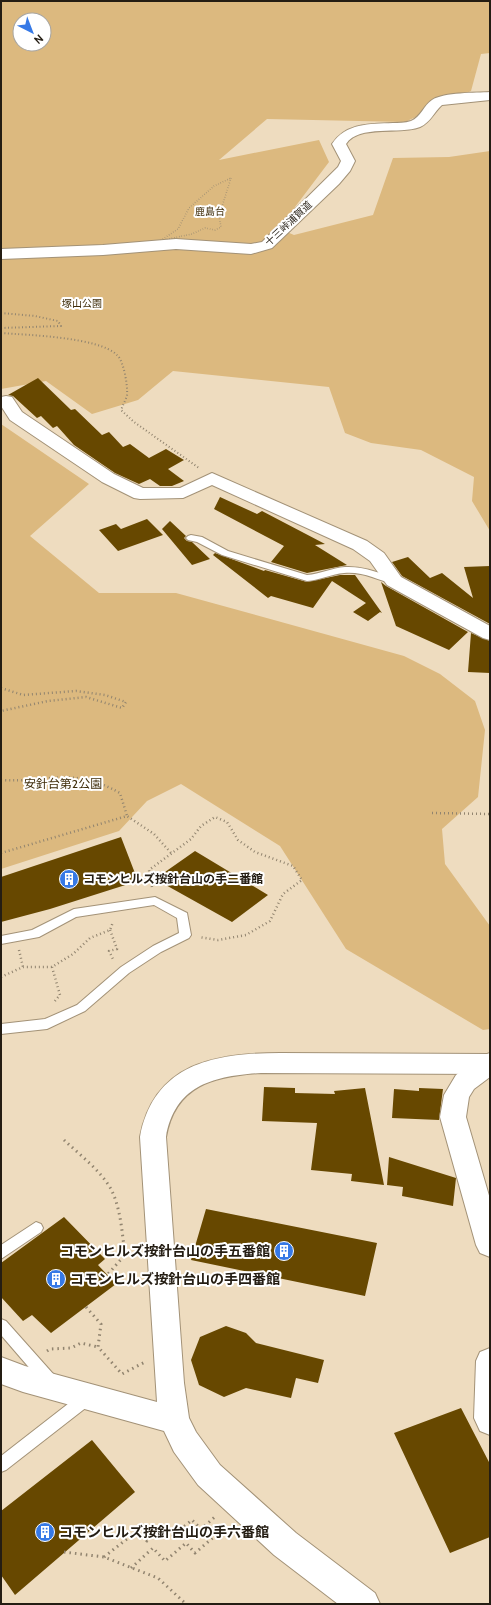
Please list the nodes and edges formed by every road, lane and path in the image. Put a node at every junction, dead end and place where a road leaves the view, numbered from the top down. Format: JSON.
{"nodes":[{"id":1,"x":490,"y":96,"type":"edge"},
{"id":2,"x":221,"y":227,"type":"dead end"},
{"id":3,"x":167,"y":236,"type":"dead end"},
{"id":4,"x":1,"y":254,"type":"edge"},
{"id":5,"x":1,"y":313,"type":"edge"},
{"id":6,"x":1,"y":328,"type":"edge"},
{"id":7,"x":1,"y":333,"type":"edge"},
{"id":8,"x":6,"y":401,"type":"dead end"},
{"id":9,"x":212,"y":478,"type":"junction"},
{"id":10,"x":191,"y":538,"type":"dead end"},
{"id":11,"x":394,"y":581,"type":"junction"},
{"id":12,"x":490,"y":634,"type":"edge"},
{"id":13,"x":1,"y":688,"type":"edge"},
{"id":14,"x":1,"y":711,"type":"edge"},
{"id":15,"x":1,"y":780,"type":"edge"},
{"id":16,"x":432,"y":813,"type":"dead end"},
{"id":17,"x":490,"y":814,"type":"edge"},
{"id":18,"x":127,"y":816,"type":"junction"},
{"id":19,"x":1,"y":853,"type":"edge"},
{"id":20,"x":172,"y":854,"type":"junction"},
{"id":21,"x":155,"y":901,"type":"junction"},
{"id":22,"x":119,"y":906,"type":"junction"},
{"id":23,"x":110,"y":930,"type":"junction"},
{"id":24,"x":185,"y":935,"type":"junction"},
{"id":25,"x":1,"y":940,"type":"edge"},
{"id":26,"x":52,"y":967,"type":"junction"},
{"id":27,"x":119,"y":974,"type":"junction"},
{"id":28,"x":1,"y":977,"type":"edge"},
{"id":29,"x":37,"y":1025,"type":"junction"},
{"id":30,"x":1,"y":1029,"type":"edge"},
{"id":31,"x":490,"y":1063,"type":"edge"},
{"id":32,"x":64,"y":1140,"type":"dead end"},
{"id":33,"x":36,"y":1228,"type":"dead end"},
{"id":34,"x":490,"y":1246,"type":"edge"},
{"id":35,"x":1,"y":1253,"type":"edge"},
{"id":36,"x":107,"y":1275,"type":"dead end"},
{"id":37,"x":86,"y":1307,"type":"dead end"},
{"id":38,"x":1,"y":1325,"type":"edge"},
{"id":39,"x":98,"y":1347,"type":"junction"},
{"id":40,"x":33,"y":1361,"type":"junction"},
{"id":41,"x":149,"y":1361,"type":"dead end"},
{"id":42,"x":490,"y":1362,"type":"edge"},
{"id":43,"x":1,"y":1370,"type":"edge"},
{"id":44,"x":57,"y":1389,"type":"junction"},
{"id":45,"x":88,"y":1397,"type":"junction"},
{"id":46,"x":174,"y":1420,"type":"junction"},
{"id":47,"x":490,"y":1421,"type":"edge"},
{"id":48,"x":1,"y":1465,"type":"edge"},
{"id":49,"x":219,"y":1513,"type":"dead end"},
{"id":50,"x":230,"y":1523,"type":"dead end"},
{"id":51,"x":64,"y":1552,"type":"dead end"},
{"id":52,"x":104,"y":1558,"type":"junction"},
{"id":53,"x":131,"y":1568,"type":"junction"},
{"id":54,"x":186,"y":1604,"type":"edge"},
{"id":55,"x":364,"y":1604,"type":"edge"}],
"edges":[{"from":1,"to":4,"type":"street","name":"十三峠浦賀道"},
{"from":2,"to":3,"type":"path"},
{"from":5,"to":6,"type":"path"},
{"from":7,"to":9,"type":"path"},
{"from":8,"to":9,"type":"street"},
{"from":9,"to":11,"type":"street"},
{"from":10,"to":11,"type":"lane"},
{"from":11,"to":12,"type":"street"},
{"from":13,"to":14,"type":"path"},
{"from":15,"to":18,"type":"path"},
{"from":16,"to":17,"type":"path"},
{"from":18,"to":19,"type":"path"},
{"from":18,"to":20,"type":"path"},
{"from":20,"to":21,"type":"path"},
{"from":20,"to":24,"type":"path"},
{"from":21,"to":22,"type":"lane"},
{"from":21,"to":24,"type":"lane"},
{"from":22,"to":23,"type":"path"},
{"from":22,"to":25,"type":"lane"},
{"from":23,"to":26,"type":"path"},
{"from":23,"to":27,"type":"path"},
{"from":24,"to":27,"type":"lane"},
{"from":26,"to":28,"type":"path"},
{"from":26,"to":29,"type":"path"},
{"from":27,"to":29,"type":"lane"},
{"from":29,"to":30,"type":"lane"},
{"from":31,"to":34,"type":"street"},
{"from":31,"to":46,"type":"street"},
{"from":32,"to":36,"type":"path"},
{"from":33,"to":35,"type":"lane"},
{"from":37,"to":39,"type":"path"},
{"from":38,"to":40,"type":"lane"},
{"from":39,"to":40,"type":"path"},
{"from":39,"to":41,"type":"path"},
{"from":40,"to":44,"type":"lane"},
{"from":42,"to":47,"type":"street"},
{"from":43,"to":44,"type":"street"},
{"from":44,"to":45,"type":"street"},
{"from":45,"to":46,"type":"street"},
{"from":45,"to":48,"type":"lane"},
{"from":46,"to":55,"type":"street"},
{"from":49,"to":52,"type":"path"},
{"from":50,"to":53,"type":"path"},
{"from":51,"to":52,"type":"path"},
{"from":52,"to":53,"type":"path"},
{"from":53,"to":54,"type":"path"}]}
